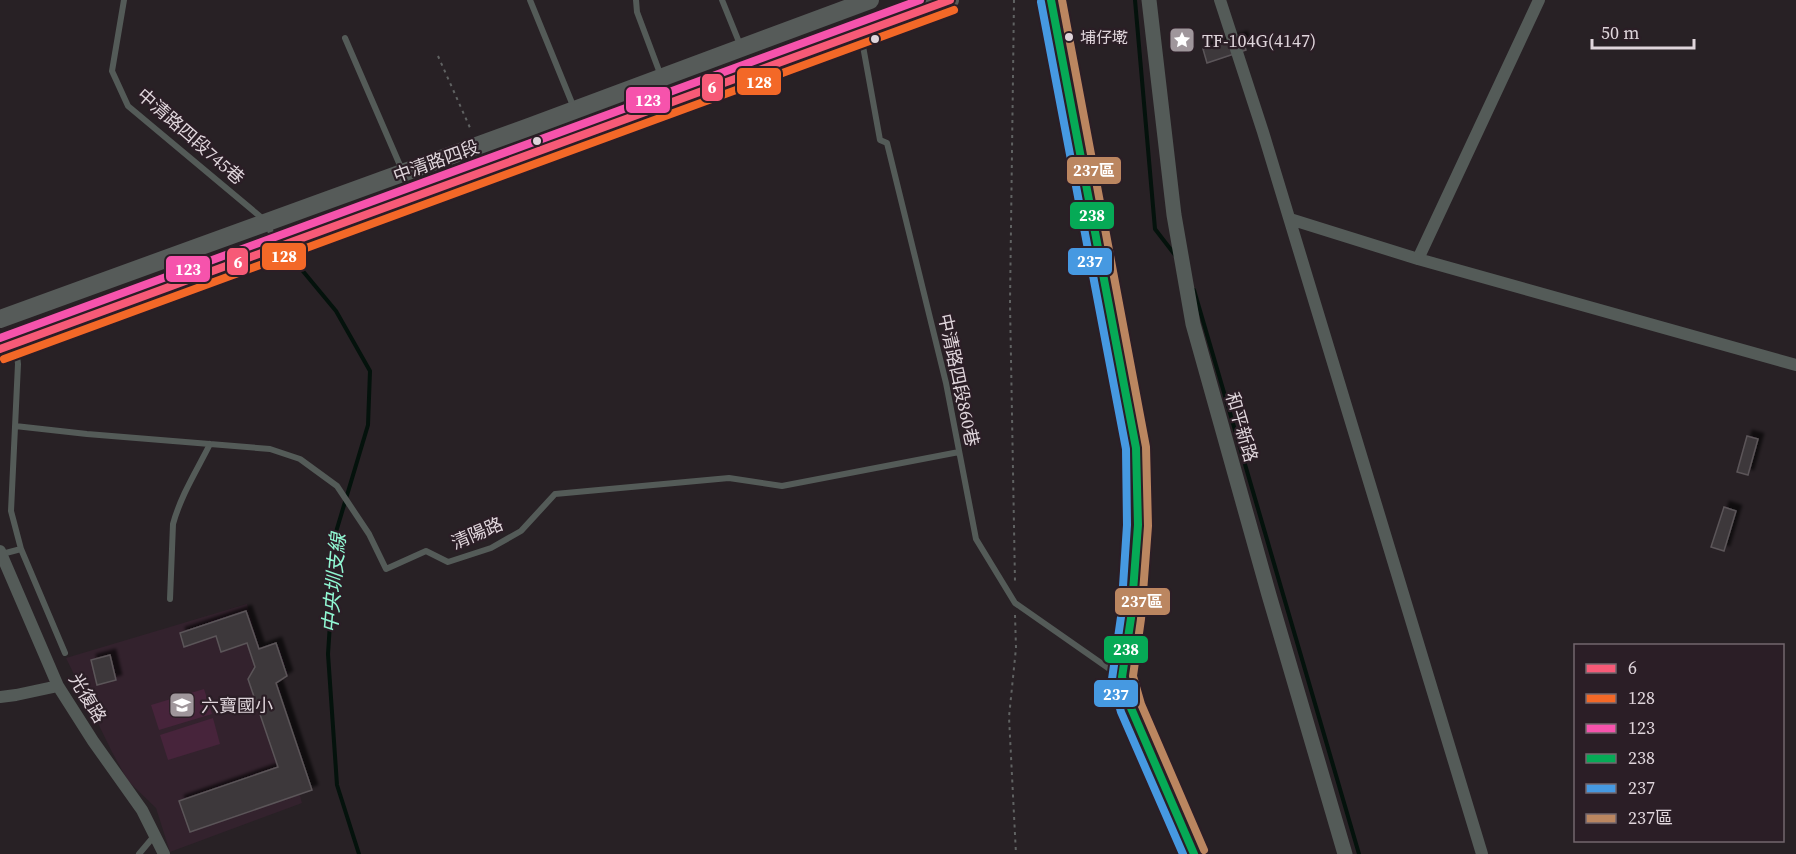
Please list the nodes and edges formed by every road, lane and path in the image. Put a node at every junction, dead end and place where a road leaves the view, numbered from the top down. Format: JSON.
{"nodes":[{"id":1,"x":124,"y":0,"type":"edge"},
{"id":2,"x":530,"y":0,"type":"edge"},
{"id":3,"x":636,"y":0,"type":"edge"},
{"id":4,"x":722,"y":0,"type":"edge"},
{"id":5,"x":870,"y":0,"type":"edge"},
{"id":6,"x":950,"y":0,"type":"edge"},
{"id":7,"x":1014,"y":0,"type":"edge"},
{"id":8,"x":1051,"y":0,"type":"edge"},
{"id":9,"x":1149,"y":0,"type":"edge"},
{"id":10,"x":1220,"y":0,"type":"edge"},
{"id":11,"x":1539,"y":0,"type":"edge"},
{"id":12,"x":850,"y":4,"type":"edge"},
{"id":13,"x":860,"y":33,"type":"junction"},
{"id":14,"x":776,"y":35,"type":"junction"},
{"id":15,"x":345,"y":38,"type":"dead end"},
{"id":16,"x":741,"y":48,"type":"junction"},
{"id":17,"x":438,"y":56,"type":"dead end"},
{"id":18,"x":786,"y":60,"type":"junction"},
{"id":19,"x":662,"y":77,"type":"junction"},
{"id":20,"x":575,"y":110,"type":"junction"},
{"id":21,"x":477,"y":145,"type":"junction"},
{"id":22,"x":403,"y":173,"type":"junction"},
{"id":23,"x":1290,"y":219,"type":"junction"},
{"id":24,"x":268,"y":223,"type":"junction"},
{"id":25,"x":276,"y":248,"type":"junction"},
{"id":26,"x":1418,"y":259,"type":"junction"},
{"id":27,"x":0,"y":320,"type":"edge"},
{"id":28,"x":8,"y":346,"type":"edge"},
{"id":29,"x":1796,"y":364,"type":"edge"},
{"id":30,"x":15,"y":426,"type":"junction"},
{"id":31,"x":210,"y":444,"type":"junction"},
{"id":32,"x":959,"y":452,"type":"junction"},
{"id":33,"x":21,"y":549,"type":"junction"},
{"id":34,"x":1,"y":552,"type":"edge"},
{"id":35,"x":170,"y":599,"type":"dead end"},
{"id":36,"x":1015,"y":603,"type":"junction"},
{"id":37,"x":65,"y":654,"type":"dead end"},
{"id":38,"x":1122,"y":677,"type":"junction"},
{"id":39,"x":58,"y":686,"type":"junction"},
{"id":40,"x":0,"y":697,"type":"edge"},
{"id":41,"x":155,"y":835,"type":"junction"},
{"id":42,"x":139,"y":854,"type":"edge"},
{"id":43,"x":164,"y":854,"type":"edge"},
{"id":44,"x":1017,"y":854,"type":"edge"},
{"id":45,"x":1194,"y":854,"type":"edge"},
{"id":46,"x":1345,"y":854,"type":"edge"},
{"id":47,"x":1482,"y":854,"type":"edge"}],
"edges":[{"from":1,"to":24,"type":"lane","name":"中清路四段745巷"},
{"from":2,"to":20,"type":"lane"},
{"from":3,"to":19,"type":"lane"},
{"from":4,"to":16,"type":"lane"},
{"from":5,"to":12,"type":"main road","name":"中清路四段"},
{"from":6,"to":13,"type":"main road","name":"中清路四段"},
{"from":7,"to":36,"type":"path"},
{"from":8,"to":38,"type":"street"},
{"from":9,"to":46,"type":"street","name":"和平新路"},
{"from":10,"to":23,"type":"street"},
{"from":11,"to":26,"type":"street"},
{"from":12,"to":14,"type":"main road","name":"中清路四段"},
{"from":13,"to":18,"type":"main road","name":"中清路四段"},
{"from":13,"to":32,"type":"lane","name":"中清路四段860巷"},
{"from":14,"to":16,"type":"main road","name":"中清路四段"},
{"from":14,"to":18,"type":"main road"},
{"from":15,"to":22,"type":"lane"},
{"from":16,"to":19,"type":"main road","name":"中清路四段"},
{"from":17,"to":21,"type":"path"},
{"from":18,"to":25,"type":"main road","name":"中清路四段"},
{"from":19,"to":20,"type":"main road","name":"中清路四段"},
{"from":20,"to":21,"type":"main road","name":"中清路四段"},
{"from":21,"to":22,"type":"main road","name":"中清路四段"},
{"from":22,"to":24,"type":"main road","name":"中清路四段"},
{"from":23,"to":26,"type":"street"},
{"from":23,"to":47,"type":"street"},
{"from":24,"to":25,"type":"lane"},
{"from":24,"to":27,"type":"main road","name":"中清路四段"},
{"from":25,"to":28,"type":"main road","name":"中清路四段"},
{"from":26,"to":29,"type":"street"},
{"from":28,"to":30,"type":"lane"},
{"from":30,"to":31,"type":"lane","name":"清陽路"},
{"from":30,"to":33,"type":"lane"},
{"from":31,"to":32,"type":"lane","name":"清陽路"},
{"from":31,"to":35,"type":"lane"},
{"from":32,"to":36,"type":"lane","name":"中清路四段860巷"},
{"from":33,"to":34,"type":"lane"},
{"from":33,"to":37,"type":"lane"},
{"from":34,"to":39,"type":"street","name":"光復路"},
{"from":36,"to":38,"type":"lane","name":"中清路四段860巷"},
{"from":36,"to":44,"type":"path"},
{"from":38,"to":45,"type":"street"},
{"from":39,"to":40,"type":"street"},
{"from":39,"to":41,"type":"street","name":"光復路"},
{"from":41,"to":42,"type":"lane"},
{"from":41,"to":43,"type":"street","name":"光復路"}]}
